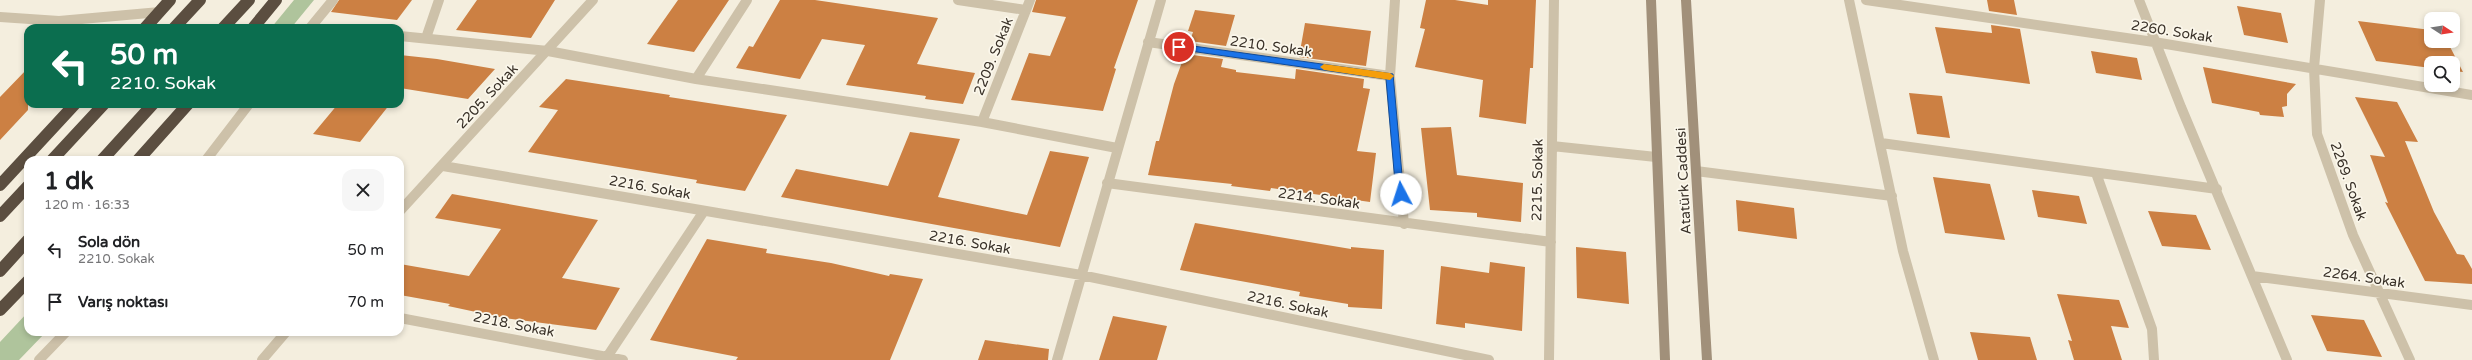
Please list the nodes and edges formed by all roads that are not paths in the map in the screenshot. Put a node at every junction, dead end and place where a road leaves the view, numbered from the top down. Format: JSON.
{"nodes":[{"id":1,"x":170,"y":0,"type":"edge"},
{"id":2,"x":176,"y":0,"type":"edge"},
{"id":3,"x":200,"y":0,"type":"edge"},
{"id":4,"x":249,"y":0,"type":"edge"},
{"id":5,"x":276,"y":0,"type":"edge"},
{"id":6,"x":333,"y":0,"type":"edge"},
{"id":7,"x":439,"y":0,"type":"edge"},
{"id":8,"x":593,"y":0,"type":"edge"},
{"id":9,"x":748,"y":0,"type":"edge"},
{"id":10,"x":958,"y":0,"type":"edge"},
{"id":11,"x":1030,"y":0,"type":"edge"},
{"id":12,"x":1161,"y":0,"type":"edge"},
{"id":13,"x":1395,"y":0,"type":"edge"},
{"id":14,"x":1554,"y":0,"type":"edge"},
{"id":15,"x":1651,"y":0,"type":"edge"},
{"id":16,"x":1686,"y":0,"type":"edge"},
{"id":17,"x":1849,"y":0,"type":"edge"},
{"id":18,"x":1866,"y":0,"type":"edge"},
{"id":19,"x":2140,"y":0,"type":"edge"},
{"id":20,"x":2320,"y":0,"type":"edge"},
{"id":21,"x":1026,"y":10,"type":"junction"},
{"id":22,"x":160,"y":12,"type":"junction"},
{"id":23,"x":0,"y":17,"type":"edge"},
{"id":24,"x":149,"y":24,"type":"edge"},
{"id":25,"x":178,"y":24,"type":"edge"},
{"id":26,"x":227,"y":24,"type":"edge"},
{"id":27,"x":256,"y":24,"type":"edge"},
{"id":28,"x":313,"y":24,"type":"edge"},
{"id":29,"x":404,"y":36,"type":"edge"},
{"id":30,"x":426,"y":38,"type":"junction"},
{"id":31,"x":1148,"y":42,"type":"junction"},
{"id":32,"x":2154,"y":42,"type":"junction"},
{"id":33,"x":548,"y":51,"type":"junction"},
{"id":34,"x":2314,"y":68,"type":"junction"},
{"id":35,"x":1390,"y":76,"type":"junction"},
{"id":36,"x":696,"y":78,"type":"junction"},
{"id":37,"x":2472,"y":95,"type":"edge"},
{"id":38,"x":71,"y":108,"type":"edge"},
{"id":39,"x":100,"y":108,"type":"edge"},
{"id":40,"x":149,"y":108,"type":"edge"},
{"id":41,"x":184,"y":108,"type":"edge"},
{"id":42,"x":246,"y":108,"type":"edge"},
{"id":43,"x":982,"y":122,"type":"junction"},
{"id":44,"x":1881,"y":143,"type":"junction"},
{"id":45,"x":1552,"y":146,"type":"junction"},
{"id":46,"x":1117,"y":148,"type":"junction"},
{"id":47,"x":27,"y":156,"type":"edge"},
{"id":48,"x":56,"y":156,"type":"edge"},
{"id":49,"x":106,"y":156,"type":"edge"},
{"id":50,"x":142,"y":156,"type":"edge"},
{"id":51,"x":209,"y":156,"type":"edge"},
{"id":52,"x":1656,"y":157,"type":"junction"},
{"id":53,"x":24,"y":159,"type":"edge"},
{"id":54,"x":443,"y":166,"type":"junction"},
{"id":55,"x":1696,"y":171,"type":"junction"},
{"id":56,"x":2096,"y":173,"type":"junction"},
{"id":57,"x":1107,"y":183,"type":"junction"},
{"id":58,"x":0,"y":185,"type":"edge"},
{"id":59,"x":2216,"y":189,"type":"junction"},
{"id":60,"x":24,"y":190,"type":"edge"},
{"id":61,"x":1892,"y":196,"type":"junction"},
{"id":62,"x":404,"y":207,"type":"edge"},
{"id":63,"x":704,"y":211,"type":"junction"},
{"id":64,"x":0,"y":216,"type":"edge"},
{"id":65,"x":1404,"y":224,"type":"junction"},
{"id":66,"x":1551,"y":242,"type":"junction"},
{"id":67,"x":24,"y":244,"type":"edge"},
{"id":68,"x":0,"y":271,"type":"edge"},
{"id":69,"x":1081,"y":275,"type":"junction"},
{"id":70,"x":2252,"y":276,"type":"junction"},
{"id":71,"x":24,"y":285,"type":"edge"},
{"id":72,"x":2379,"y":293,"type":"junction"},
{"id":73,"x":2472,"y":305,"type":"edge"},
{"id":74,"x":0,"y":310,"type":"edge"},
{"id":75,"x":404,"y":319,"type":"edge"},
{"id":76,"x":62,"y":336,"type":"edge"},
{"id":77,"x":283,"y":336,"type":"edge"},
{"id":78,"x":607,"y":357,"type":"junction"},
{"id":79,"x":39,"y":360,"type":"edge"},
{"id":80,"x":262,"y":360,"type":"edge"},
{"id":81,"x":623,"y":360,"type":"edge"},
{"id":82,"x":1057,"y":360,"type":"edge"},
{"id":83,"x":1489,"y":360,"type":"edge"},
{"id":84,"x":1549,"y":360,"type":"edge"},
{"id":85,"x":1665,"y":360,"type":"edge"},
{"id":86,"x":1707,"y":360,"type":"edge"},
{"id":87,"x":1934,"y":360,"type":"edge"},
{"id":88,"x":2154,"y":360,"type":"edge"},
{"id":89,"x":2287,"y":360,"type":"edge"},
{"id":90,"x":2410,"y":360,"type":"edge"}],
"edges":[{"from":1,"to":22,"type":"highway"},
{"from":2,"to":22,"type":"highway"},
{"from":3,"to":25,"type":"highway"},
{"from":4,"to":26,"type":"highway"},
{"from":5,"to":27,"type":"highway"},
{"from":6,"to":28,"type":"street"},
{"from":7,"to":30,"type":"street"},
{"from":8,"to":33,"type":"street","name":"2205. Sokak"},
{"from":9,"to":36,"type":"street"},
{"from":10,"to":21,"type":"street"},
{"from":11,"to":21,"type":"street","name":"2209. Sokak"},
{"from":12,"to":31,"type":"street"},
{"from":13,"to":35,"type":"street"},
{"from":14,"to":45,"type":"street","name":"2215. Sokak"},
{"from":15,"to":52,"type":"main road","name":"Atatürk Caddesi"},
{"from":16,"to":55,"type":"main road","name":"Atatürk Caddesi"},
{"from":17,"to":44,"type":"street"},
{"from":18,"to":32,"type":"street","name":"2260. Sokak"},
{"from":19,"to":32,"type":"street"},
{"from":20,"to":34,"type":"street","name":"2269. Sokak"},
{"from":21,"to":43,"type":"street","name":"2209. Sokak"},
{"from":22,"to":23,"type":"street"},
{"from":22,"to":24,"type":"highway"},
{"from":29,"to":30,"type":"street"},
{"from":30,"to":33,"type":"street"},
{"from":31,"to":35,"type":"street","name":"2210. Sokak"},
{"from":31,"to":46,"type":"street"},
{"from":32,"to":34,"type":"street","name":"2260. Sokak"},
{"from":32,"to":59,"type":"street"},
{"from":33,"to":36,"type":"street"},
{"from":33,"to":54,"type":"street","name":"2205. Sokak"},
{"from":34,"to":37,"type":"street","name":"2260. Sokak"},
{"from":34,"to":72,"type":"street","name":"2269. Sokak"},
{"from":35,"to":65,"type":"street"},
{"from":36,"to":43,"type":"street"},
{"from":38,"to":47,"type":"highway"},
{"from":39,"to":48,"type":"highway"},
{"from":40,"to":49,"type":"highway"},
{"from":41,"to":50,"type":"highway"},
{"from":42,"to":51,"type":"street"},
{"from":43,"to":46,"type":"street"},
{"from":44,"to":56,"type":"street"},
{"from":44,"to":61,"type":"street"},
{"from":45,"to":52,"type":"street"},
{"from":45,"to":66,"type":"street","name":"2215. Sokak"},
{"from":46,"to":57,"type":"street"},
{"from":52,"to":85,"type":"main road","name":"Atatürk Caddesi"},
{"from":53,"to":58,"type":"highway"},
{"from":54,"to":62,"type":"street","name":"2205. Sokak"},
{"from":54,"to":63,"type":"street","name":"2216. Sokak"},
{"from":55,"to":61,"type":"street"},
{"from":55,"to":86,"type":"main road","name":"Atatürk Caddesi"},
{"from":56,"to":59,"type":"street"},
{"from":56,"to":88,"type":"street"},
{"from":57,"to":65,"type":"street","name":"2214. Sokak"},
{"from":57,"to":69,"type":"street"},
{"from":59,"to":70,"type":"street"},
{"from":60,"to":64,"type":"highway"},
{"from":61,"to":87,"type":"street"},
{"from":63,"to":69,"type":"street","name":"2216. Sokak"},
{"from":63,"to":78,"type":"street"},
{"from":65,"to":66,"type":"street","name":"2214. Sokak"},
{"from":66,"to":84,"type":"street","name":"2215. Sokak"},
{"from":67,"to":68,"type":"highway"},
{"from":69,"to":82,"type":"street"},
{"from":69,"to":83,"type":"street","name":"2216. Sokak"},
{"from":70,"to":72,"type":"street","name":"2264. Sokak"},
{"from":70,"to":89,"type":"street"},
{"from":71,"to":74,"type":"highway"},
{"from":72,"to":73,"type":"street","name":"2264. Sokak"},
{"from":72,"to":90,"type":"street","name":"2269. Sokak"},
{"from":75,"to":78,"type":"street","name":"2218. Sokak"},
{"from":76,"to":79,"type":"street"},
{"from":77,"to":80,"type":"street"},
{"from":78,"to":81,"type":"street","name":"2218. Sokak"}]}
